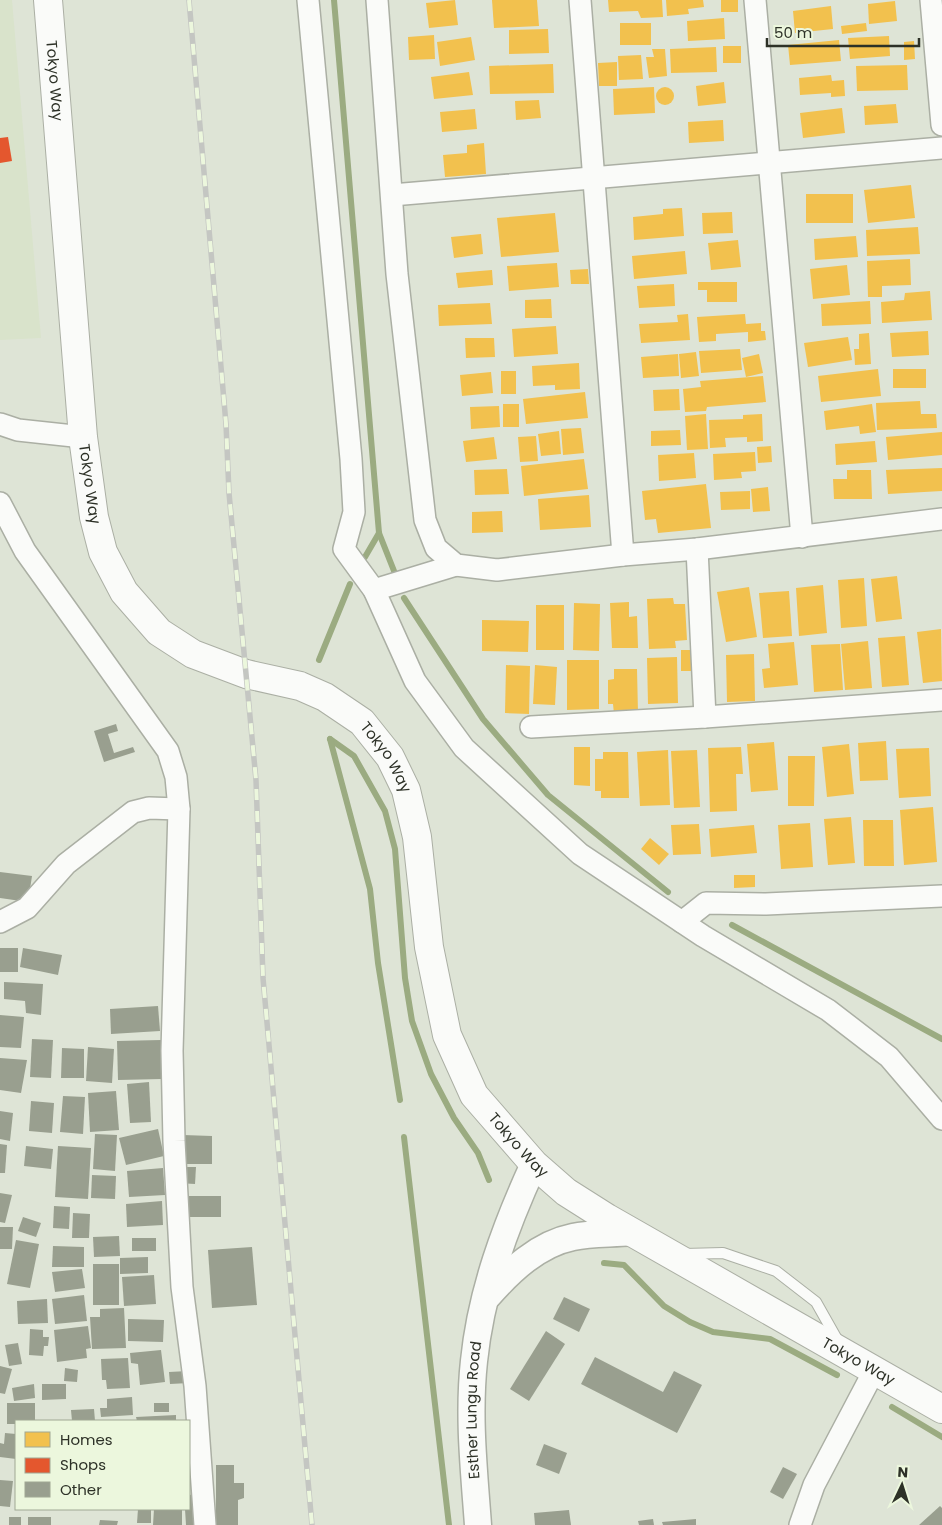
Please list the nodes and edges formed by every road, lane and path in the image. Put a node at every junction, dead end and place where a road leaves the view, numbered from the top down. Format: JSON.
{"nodes":[{"id":1,"x":48,"y":0,"type":"edge"},
{"id":2,"x":308,"y":0,"type":"edge"},
{"id":3,"x":377,"y":0,"type":"edge"},
{"id":4,"x":580,"y":0,"type":"edge"},
{"id":5,"x":755,"y":0,"type":"edge"},
{"id":6,"x":931,"y":0,"type":"edge"},
{"id":7,"x":942,"y":125,"type":"edge"},
{"id":8,"x":942,"y":148,"type":"edge"},
{"id":9,"x":769,"y":164,"type":"junction"},
{"id":10,"x":592,"y":179,"type":"junction"},
{"id":11,"x":392,"y":195,"type":"junction"},
{"id":12,"x":0,"y":424,"type":"edge"},
{"id":13,"x":83,"y":437,"type":"junction"},
{"id":14,"x":0,"y":503,"type":"edge"},
{"id":15,"x":942,"y":519,"type":"edge"},
{"id":16,"x":802,"y":537,"type":"junction"},
{"id":17,"x":697,"y":549,"type":"junction"},
{"id":18,"x":623,"y":554,"type":"junction"},
{"id":19,"x":456,"y":564,"type":"junction"},
{"id":20,"x":374,"y":590,"type":"junction"},
{"id":21,"x":942,"y":700,"type":"edge"},
{"id":22,"x":705,"y":717,"type":"junction"},
{"id":23,"x":531,"y":727,"type":"dead end"},
{"id":24,"x":179,"y":808,"type":"junction"},
{"id":25,"x":942,"y":896,"type":"edge"},
{"id":26,"x":0,"y":922,"type":"edge"},
{"id":27,"x":682,"y":922,"type":"junction"},
{"id":28,"x":942,"y":1119,"type":"edge"},
{"id":29,"x":534,"y":1164,"type":"junction"},
{"id":30,"x":631,"y":1232,"type":"junction"},
{"id":31,"x":670,"y":1254,"type":"junction"},
{"id":32,"x":486,"y":1298,"type":"junction"},
{"id":33,"x":845,"y":1354,"type":"junction"},
{"id":34,"x":874,"y":1371,"type":"junction"},
{"id":35,"x":942,"y":1409,"type":"edge"},
{"id":36,"x":205,"y":1525,"type":"edge"},
{"id":37,"x":478,"y":1525,"type":"edge"},
{"id":38,"x":800,"y":1525,"type":"edge"}],
"edges":[{"from":1,"to":13,"type":"main road","name":"Tokyo Way"},
{"from":2,"to":20,"type":"street"},
{"from":3,"to":11,"type":"street"},
{"from":4,"to":10,"type":"street"},
{"from":5,"to":9,"type":"street"},
{"from":6,"to":7,"type":"street"},
{"from":8,"to":9,"type":"street"},
{"from":9,"to":10,"type":"street"},
{"from":9,"to":16,"type":"street"},
{"from":10,"to":11,"type":"street"},
{"from":10,"to":18,"type":"street"},
{"from":11,"to":19,"type":"street"},
{"from":12,"to":13,"type":"street"},
{"from":13,"to":29,"type":"main road","name":"Tokyo Way"},
{"from":14,"to":24,"type":"street"},
{"from":15,"to":16,"type":"street"},
{"from":16,"to":17,"type":"street"},
{"from":17,"to":18,"type":"street"},
{"from":17,"to":22,"type":"street"},
{"from":18,"to":19,"type":"street"},
{"from":19,"to":20,"type":"street"},
{"from":20,"to":27,"type":"street"},
{"from":21,"to":22,"type":"street"},
{"from":22,"to":23,"type":"street"},
{"from":24,"to":26,"type":"street"},
{"from":24,"to":36,"type":"street"},
{"from":25,"to":27,"type":"street"},
{"from":27,"to":28,"type":"street"},
{"from":29,"to":30,"type":"main road","name":"Tokyo Way"},
{"from":29,"to":32,"type":"street","name":"Esther Lungu Road"},
{"from":30,"to":31,"type":"main road","name":"Tokyo Way"},
{"from":30,"to":32,"type":"street"},
{"from":31,"to":33,"type":"main road","name":"Tokyo Way"},
{"from":31,"to":33,"type":"lane"},
{"from":32,"to":37,"type":"street","name":"Esther Lungu Road"},
{"from":33,"to":34,"type":"main road","name":"Tokyo Way"},
{"from":34,"to":35,"type":"main road","name":"Tokyo Way"},
{"from":34,"to":38,"type":"street"}]}
